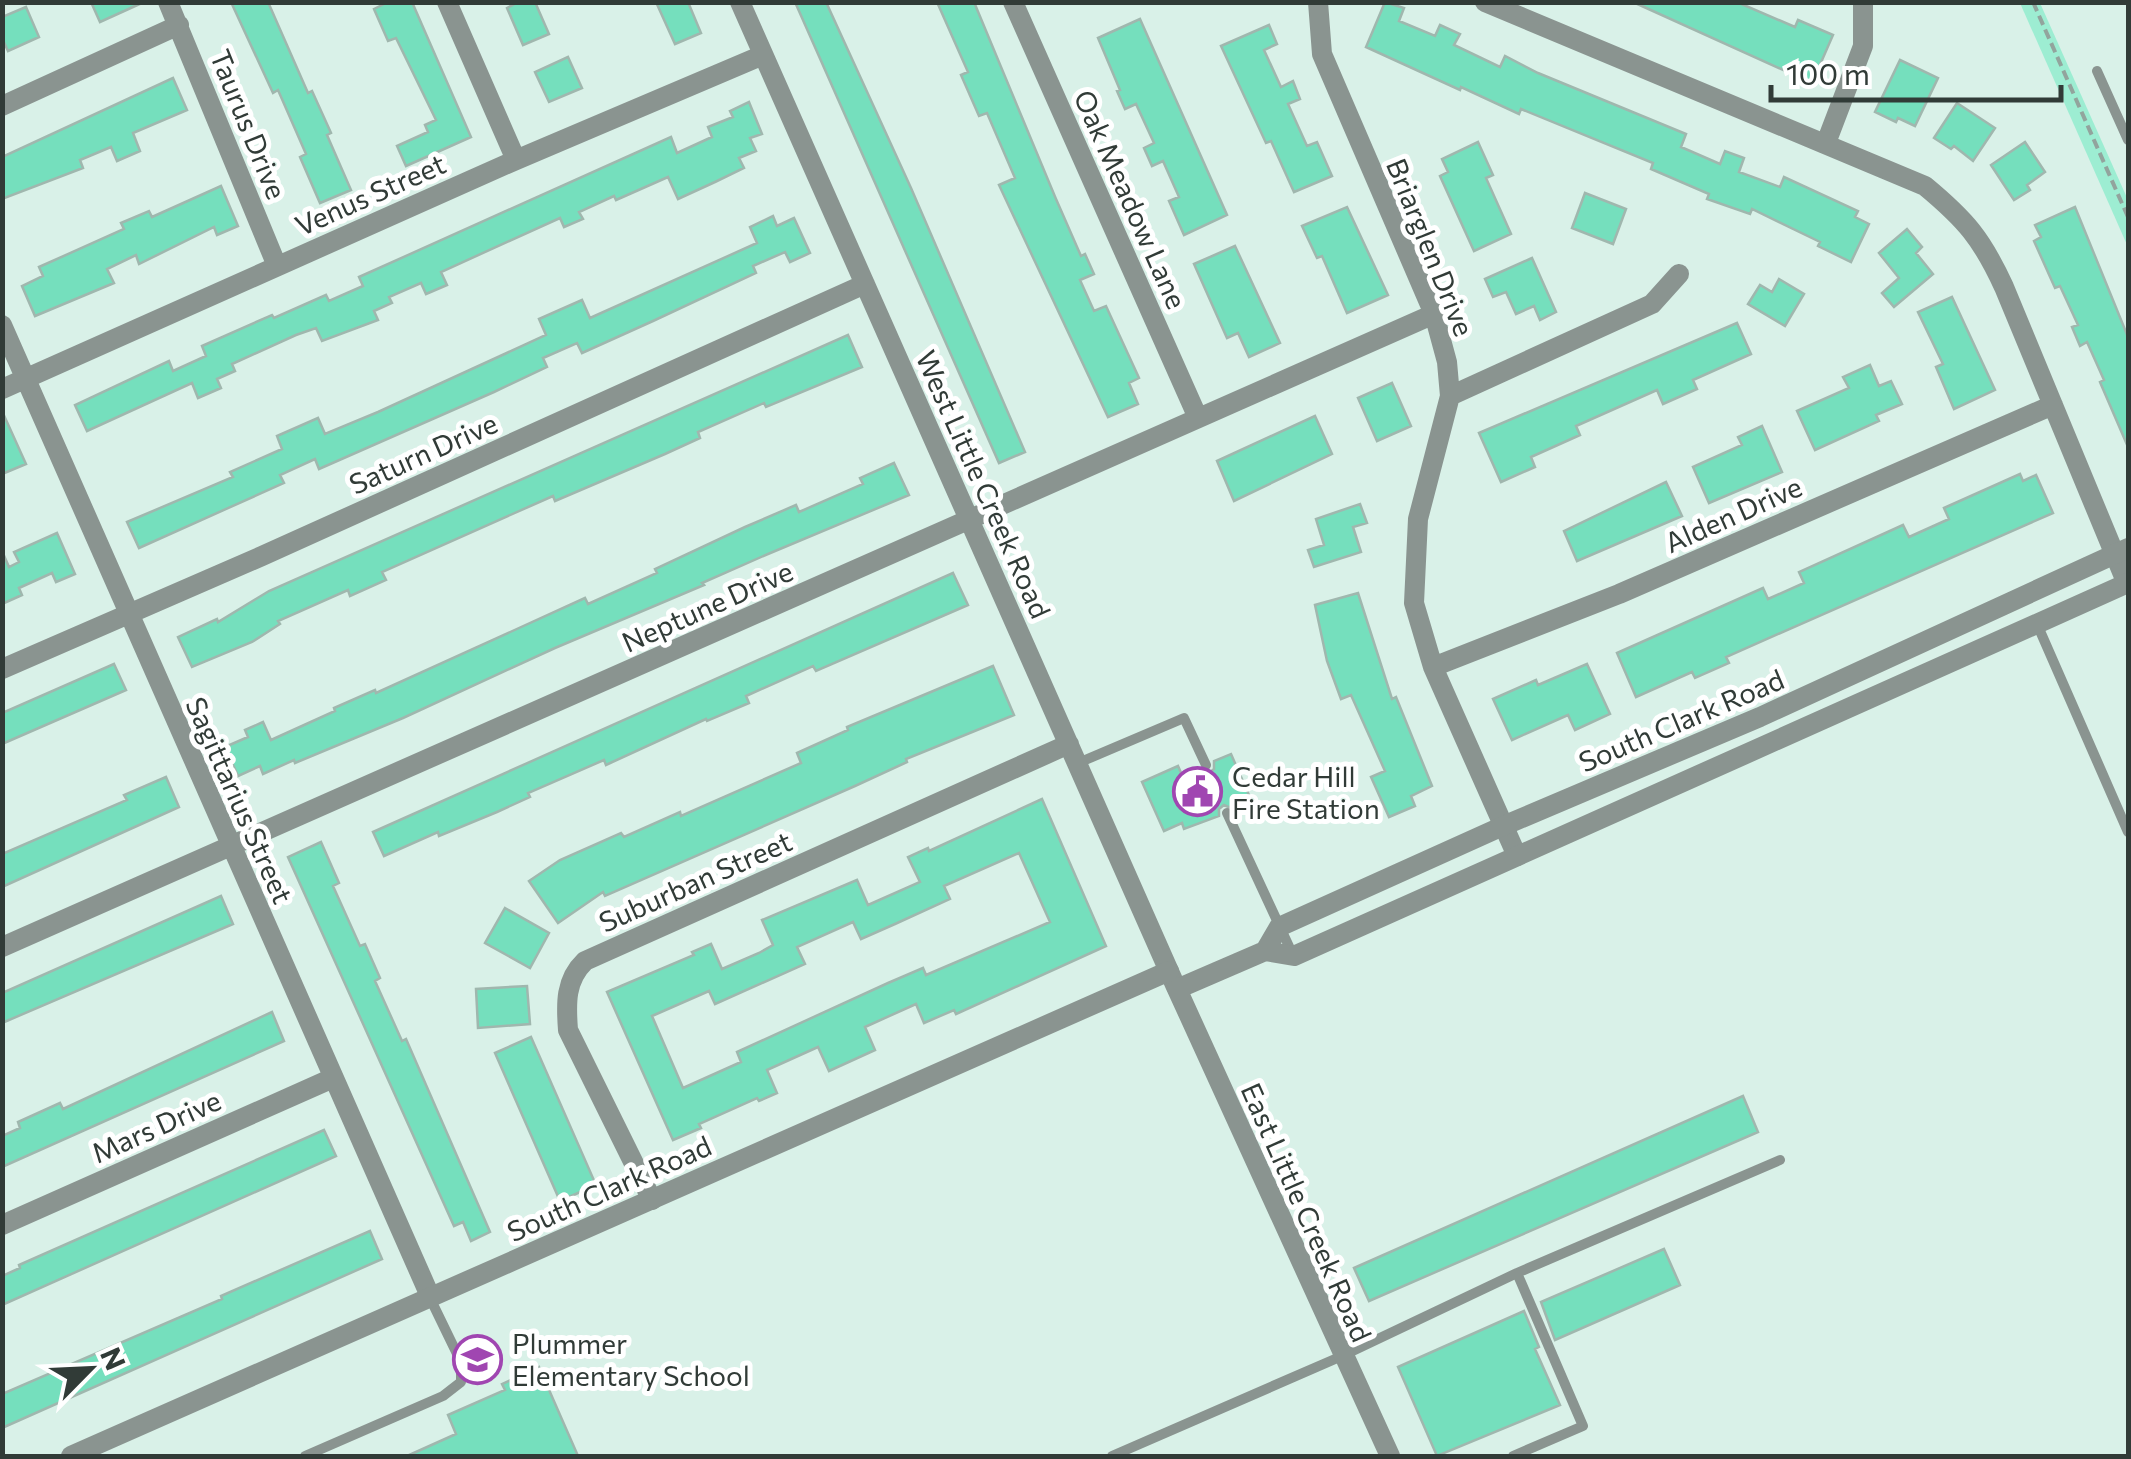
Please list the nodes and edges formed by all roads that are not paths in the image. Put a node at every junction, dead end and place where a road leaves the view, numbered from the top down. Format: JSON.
{"nodes":[{"id":1,"x":168,"y":2,"type":"edge"},
{"id":2,"x":446,"y":2,"type":"edge"},
{"id":3,"x":740,"y":2,"type":"edge"},
{"id":4,"x":1013,"y":2,"type":"edge"},
{"id":5,"x":1318,"y":2,"type":"edge"},
{"id":6,"x":1485,"y":2,"type":"edge"},
{"id":7,"x":1863,"y":2,"type":"edge"},
{"id":8,"x":179,"y":26,"type":"junction"},
{"id":9,"x":763,"y":55,"type":"junction"},
{"id":10,"x":2097,"y":71,"type":"dead end"},
{"id":11,"x":2,"y":106,"type":"edge"},
{"id":12,"x":2128,"y":140,"type":"edge"},
{"id":13,"x":1826,"y":144,"type":"junction"},
{"id":14,"x":516,"y":160,"type":"junction"},
{"id":15,"x":277,"y":266,"type":"junction"},
{"id":16,"x":1679,"y":274,"type":"dead end"},
{"id":17,"x":865,"y":284,"type":"junction"},
{"id":18,"x":1434,"y":314,"type":"junction"},
{"id":19,"x":2,"y":325,"type":"edge"},
{"id":20,"x":26,"y":379,"type":"junction"},
{"id":21,"x":2,"y":389,"type":"edge"},
{"id":22,"x":1450,"y":396,"type":"junction"},
{"id":23,"x":2053,"y":404,"type":"junction"},
{"id":24,"x":1198,"y":418,"type":"junction"},
{"id":25,"x":970,"y":520,"type":"junction"},
{"id":26,"x":2121,"y":551,"type":"edge"},
{"id":27,"x":2128,"y":583,"type":"edge"},
{"id":28,"x":129,"y":613,"type":"junction"},
{"id":29,"x":2037,"y":624,"type":"junction"},
{"id":30,"x":1433,"y":667,"type":"junction"},
{"id":31,"x":2,"y":669,"type":"edge"},
{"id":32,"x":1074,"y":754,"type":"junction"},
{"id":33,"x":1206,"y":765,"type":"dead end"},
{"id":34,"x":1228,"y":813,"type":"dead end"},
{"id":35,"x":1503,"y":826,"type":"junction"},
{"id":36,"x":2128,"y":832,"type":"edge"},
{"id":37,"x":231,"y":847,"type":"junction"},
{"id":38,"x":1517,"y":856,"type":"junction"},
{"id":39,"x":1279,"y":927,"type":"junction"},
{"id":40,"x":2,"y":947,"type":"edge"},
{"id":41,"x":1265,"y":952,"type":"junction"},
{"id":42,"x":1294,"y":956,"type":"junction"},
{"id":43,"x":1173,"y":980,"type":"junction"},
{"id":44,"x":333,"y":1078,"type":"junction"},
{"id":45,"x":1780,"y":1160,"type":"dead end"},
{"id":46,"x":652,"y":1200,"type":"junction"},
{"id":47,"x":2,"y":1225,"type":"edge"},
{"id":48,"x":1517,"y":1273,"type":"junction"},
{"id":49,"x":430,"y":1296,"type":"junction"},
{"id":50,"x":1342,"y":1356,"type":"junction"},
{"id":51,"x":83,"y":1454,"type":"edge"},
{"id":52,"x":305,"y":1456,"type":"edge"},
{"id":53,"x":1112,"y":1456,"type":"edge"},
{"id":54,"x":1390,"y":1456,"type":"edge"},
{"id":55,"x":1513,"y":1456,"type":"edge"}],
"edges":[{"from":1,"to":8,"type":"street","name":"Taurus Drive"},
{"from":2,"to":14,"type":"street"},
{"from":3,"to":9,"type":"street","name":"West Little Creek Road"},
{"from":4,"to":24,"type":"street","name":"Oak Meadow Lane"},
{"from":5,"to":18,"type":"street","name":"Briarglen Drive"},
{"from":6,"to":13,"type":"street"},
{"from":7,"to":13,"type":"street"},
{"from":8,"to":11,"type":"street"},
{"from":8,"to":15,"type":"street","name":"Taurus Drive"},
{"from":9,"to":14,"type":"street","name":"Venus Street"},
{"from":9,"to":17,"type":"street","name":"West Little Creek Road"},
{"from":10,"to":12,"type":"lane"},
{"from":13,"to":23,"type":"street"},
{"from":14,"to":15,"type":"street","name":"Venus Street"},
{"from":15,"to":20,"type":"street","name":"Venus Street"},
{"from":16,"to":22,"type":"street"},
{"from":17,"to":25,"type":"street","name":"West Little Creek Road"},
{"from":17,"to":28,"type":"street","name":"Saturn Drive"},
{"from":18,"to":22,"type":"street","name":"Briarglen Drive"},
{"from":18,"to":24,"type":"street","name":"Neptune Drive"},
{"from":19,"to":20,"type":"street","name":"Sagittarius Street"},
{"from":20,"to":21,"type":"street","name":"Venus Street"},
{"from":20,"to":28,"type":"street","name":"Sagittarius Street"},
{"from":22,"to":30,"type":"street","name":"Briarglen Drive"},
{"from":23,"to":26,"type":"street"},
{"from":23,"to":30,"type":"street","name":"Alden Drive"},
{"from":24,"to":25,"type":"street","name":"Neptune Drive"},
{"from":25,"to":32,"type":"street","name":"West Little Creek Road"},
{"from":25,"to":37,"type":"street","name":"Neptune Drive"},
{"from":26,"to":27,"type":"street"},
{"from":26,"to":35,"type":"street","name":"South Clark Road"},
{"from":27,"to":29,"type":"street","name":"South Clark Road"},
{"from":28,"to":31,"type":"street","name":"Saturn Drive"},
{"from":28,"to":37,"type":"street","name":"Sagittarius Street"},
{"from":29,"to":36,"type":"lane"},
{"from":29,"to":38,"type":"street","name":"South Clark Road"},
{"from":30,"to":35,"type":"street","name":"Briarglen Drive"},
{"from":32,"to":33,"type":"lane"},
{"from":32,"to":43,"type":"street","name":"West Little Creek Road"},
{"from":32,"to":46,"type":"street","name":"Suburban Street"},
{"from":34,"to":39,"type":"lane"},
{"from":35,"to":38,"type":"street","name":"Briarglen Drive"},
{"from":35,"to":39,"type":"street","name":"South Clark Road"},
{"from":37,"to":40,"type":"street","name":"Neptune Drive"},
{"from":37,"to":44,"type":"street","name":"Sagittarius Street"},
{"from":38,"to":42,"type":"street","name":"South Clark Road"},
{"from":39,"to":41,"type":"street"},
{"from":39,"to":42,"type":"lane"},
{"from":41,"to":42,"type":"street"},
{"from":41,"to":43,"type":"street","name":"South Clark Road"},
{"from":43,"to":46,"type":"street","name":"South Clark Road"},
{"from":43,"to":50,"type":"street","name":"East Little Creek Road"},
{"from":44,"to":47,"type":"street","name":"Mars Drive"},
{"from":44,"to":49,"type":"street","name":"Sagittarius Street"},
{"from":45,"to":48,"type":"lane"},
{"from":46,"to":49,"type":"street","name":"South Clark Road"},
{"from":48,"to":50,"type":"lane"},
{"from":48,"to":55,"type":"lane"},
{"from":49,"to":51,"type":"street","name":"South Clark Road"},
{"from":49,"to":52,"type":"lane"},
{"from":50,"to":53,"type":"lane"},
{"from":50,"to":54,"type":"street","name":"East Little Creek Road"}]}
